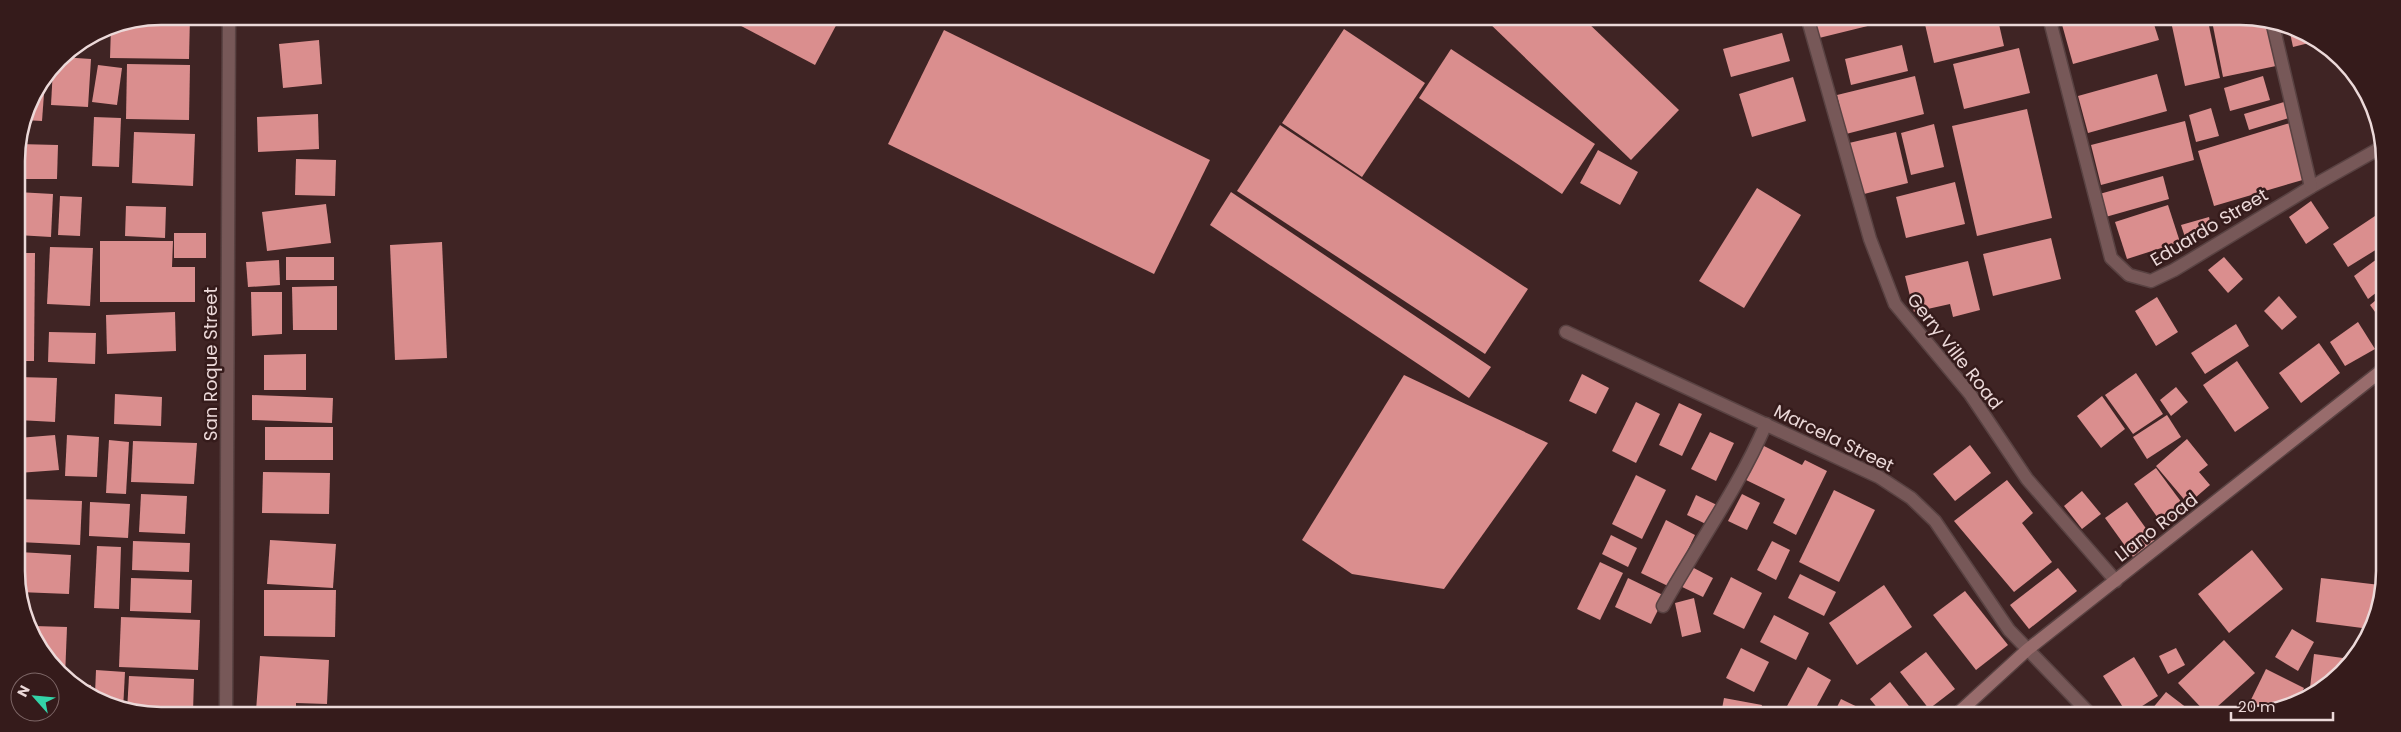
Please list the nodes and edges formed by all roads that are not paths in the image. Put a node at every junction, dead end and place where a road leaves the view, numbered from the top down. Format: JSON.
{"nodes":[{"id":1,"x":229,"y":25,"type":"edge"},
{"id":2,"x":1809,"y":25,"type":"edge"},
{"id":3,"x":2051,"y":25,"type":"edge"},
{"id":4,"x":2274,"y":30,"type":"edge"},
{"id":5,"x":2376,"y":151,"type":"edge"},
{"id":6,"x":2311,"y":187,"type":"junction"},
{"id":7,"x":1566,"y":332,"type":"dead end"},
{"id":8,"x":2376,"y":375,"type":"edge"},
{"id":9,"x":1766,"y":424,"type":"junction"},
{"id":10,"x":2116,"y":581,"type":"junction"},
{"id":11,"x":1663,"y":606,"type":"dead end"},
{"id":12,"x":2027,"y":650,"type":"junction"},
{"id":13,"x":226,"y":707,"type":"edge"},
{"id":14,"x":1965,"y":707,"type":"edge"},
{"id":15,"x":2082,"y":707,"type":"edge"}],
"edges":[{"from":1,"to":13,"type":"street","name":"San Roque Street"},
{"from":2,"to":10,"type":"street","name":"Gerry Ville Road"},
{"from":3,"to":6,"type":"street","name":"Eduardo Street"},
{"from":4,"to":6,"type":"street"},
{"from":5,"to":6,"type":"street","name":"Eduardo Street"},
{"from":7,"to":9,"type":"street","name":"Marcela Street"},
{"from":8,"to":10,"type":"main road","name":"Llano Road"},
{"from":9,"to":11,"type":"street"},
{"from":9,"to":12,"type":"street","name":"Marcela Street"},
{"from":10,"to":12,"type":"main road","name":"Llano Road"},
{"from":12,"to":14,"type":"main road","name":"Llano Road"},
{"from":12,"to":15,"type":"street","name":"Marcela Street"}]}
